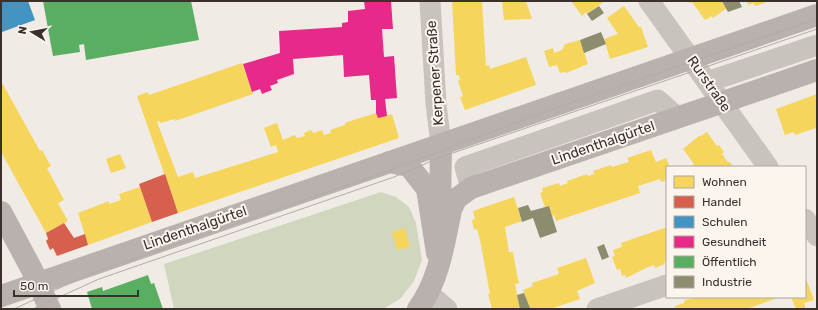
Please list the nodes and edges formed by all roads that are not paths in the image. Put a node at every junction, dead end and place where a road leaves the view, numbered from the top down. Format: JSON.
{"nodes":[{"id":1,"x":430,"y":1,"type":"edge"},
{"id":2,"x":649,"y":1,"type":"edge"},
{"id":3,"x":817,"y":15,"type":"edge"},
{"id":4,"x":817,"y":45,"type":"edge"},
{"id":5,"x":692,"y":59,"type":"junction"},
{"id":6,"x":814,"y":67,"type":"edge"},
{"id":7,"x":708,"y":82,"type":"junction"},
{"id":8,"x":723,"y":103,"type":"junction"},
{"id":9,"x":441,"y":144,"type":"junction"},
{"id":10,"x":389,"y":162,"type":"junction"},
{"id":11,"x":767,"y":166,"type":"edge"},
{"id":12,"x":1,"y":212,"type":"edge"},
{"id":13,"x":438,"y":264,"type":"junction"},
{"id":14,"x":37,"y":282,"type":"junction"},
{"id":15,"x":666,"y":285,"type":"edge"},
{"id":16,"x":1,"y":296,"type":"edge"},
{"id":17,"x":424,"y":302,"type":"edge"},
{"id":18,"x":50,"y":309,"type":"edge"},
{"id":19,"x":447,"y":309,"type":"edge"},
{"id":20,"x":597,"y":309,"type":"edge"}],
"edges":[{"from":1,"to":9,"type":"street","name":"Kerpener Straße"},
{"from":2,"to":5,"type":"street","name":"Rurstraße"},
{"from":3,"to":5,"type":"main road","name":"Lindenthalgürtel"},
{"from":4,"to":7,"type":"street"},
{"from":5,"to":7,"type":"street","name":"Rurstraße"},
{"from":5,"to":9,"type":"main road","name":"Lindenthalgürtel"},
{"from":6,"to":8,"type":"main road","name":"Lindenthalgürtel"},
{"from":7,"to":8,"type":"street","name":"Rurstraße"},
{"from":8,"to":11,"type":"street","name":"Rurstraße"},
{"from":8,"to":13,"type":"main road","name":"Lindenthalgürtel"},
{"from":9,"to":10,"type":"main road","name":"Lindenthalgürtel"},
{"from":9,"to":13,"type":"main road","name":"Lindenthalgürtel"},
{"from":10,"to":13,"type":"main road","name":"Lindenthalgürtel"},
{"from":10,"to":14,"type":"main road","name":"Lindenthalgürtel"},
{"from":12,"to":14,"type":"main road"},
{"from":13,"to":17,"type":"main road","name":"Lindenthalgürtel"},
{"from":14,"to":16,"type":"main road","name":"Lindenthalgürtel"},
{"from":14,"to":18,"type":"main road"},
{"from":15,"to":20,"type":"street"},
{"from":17,"to":19,"type":"street"}]}
